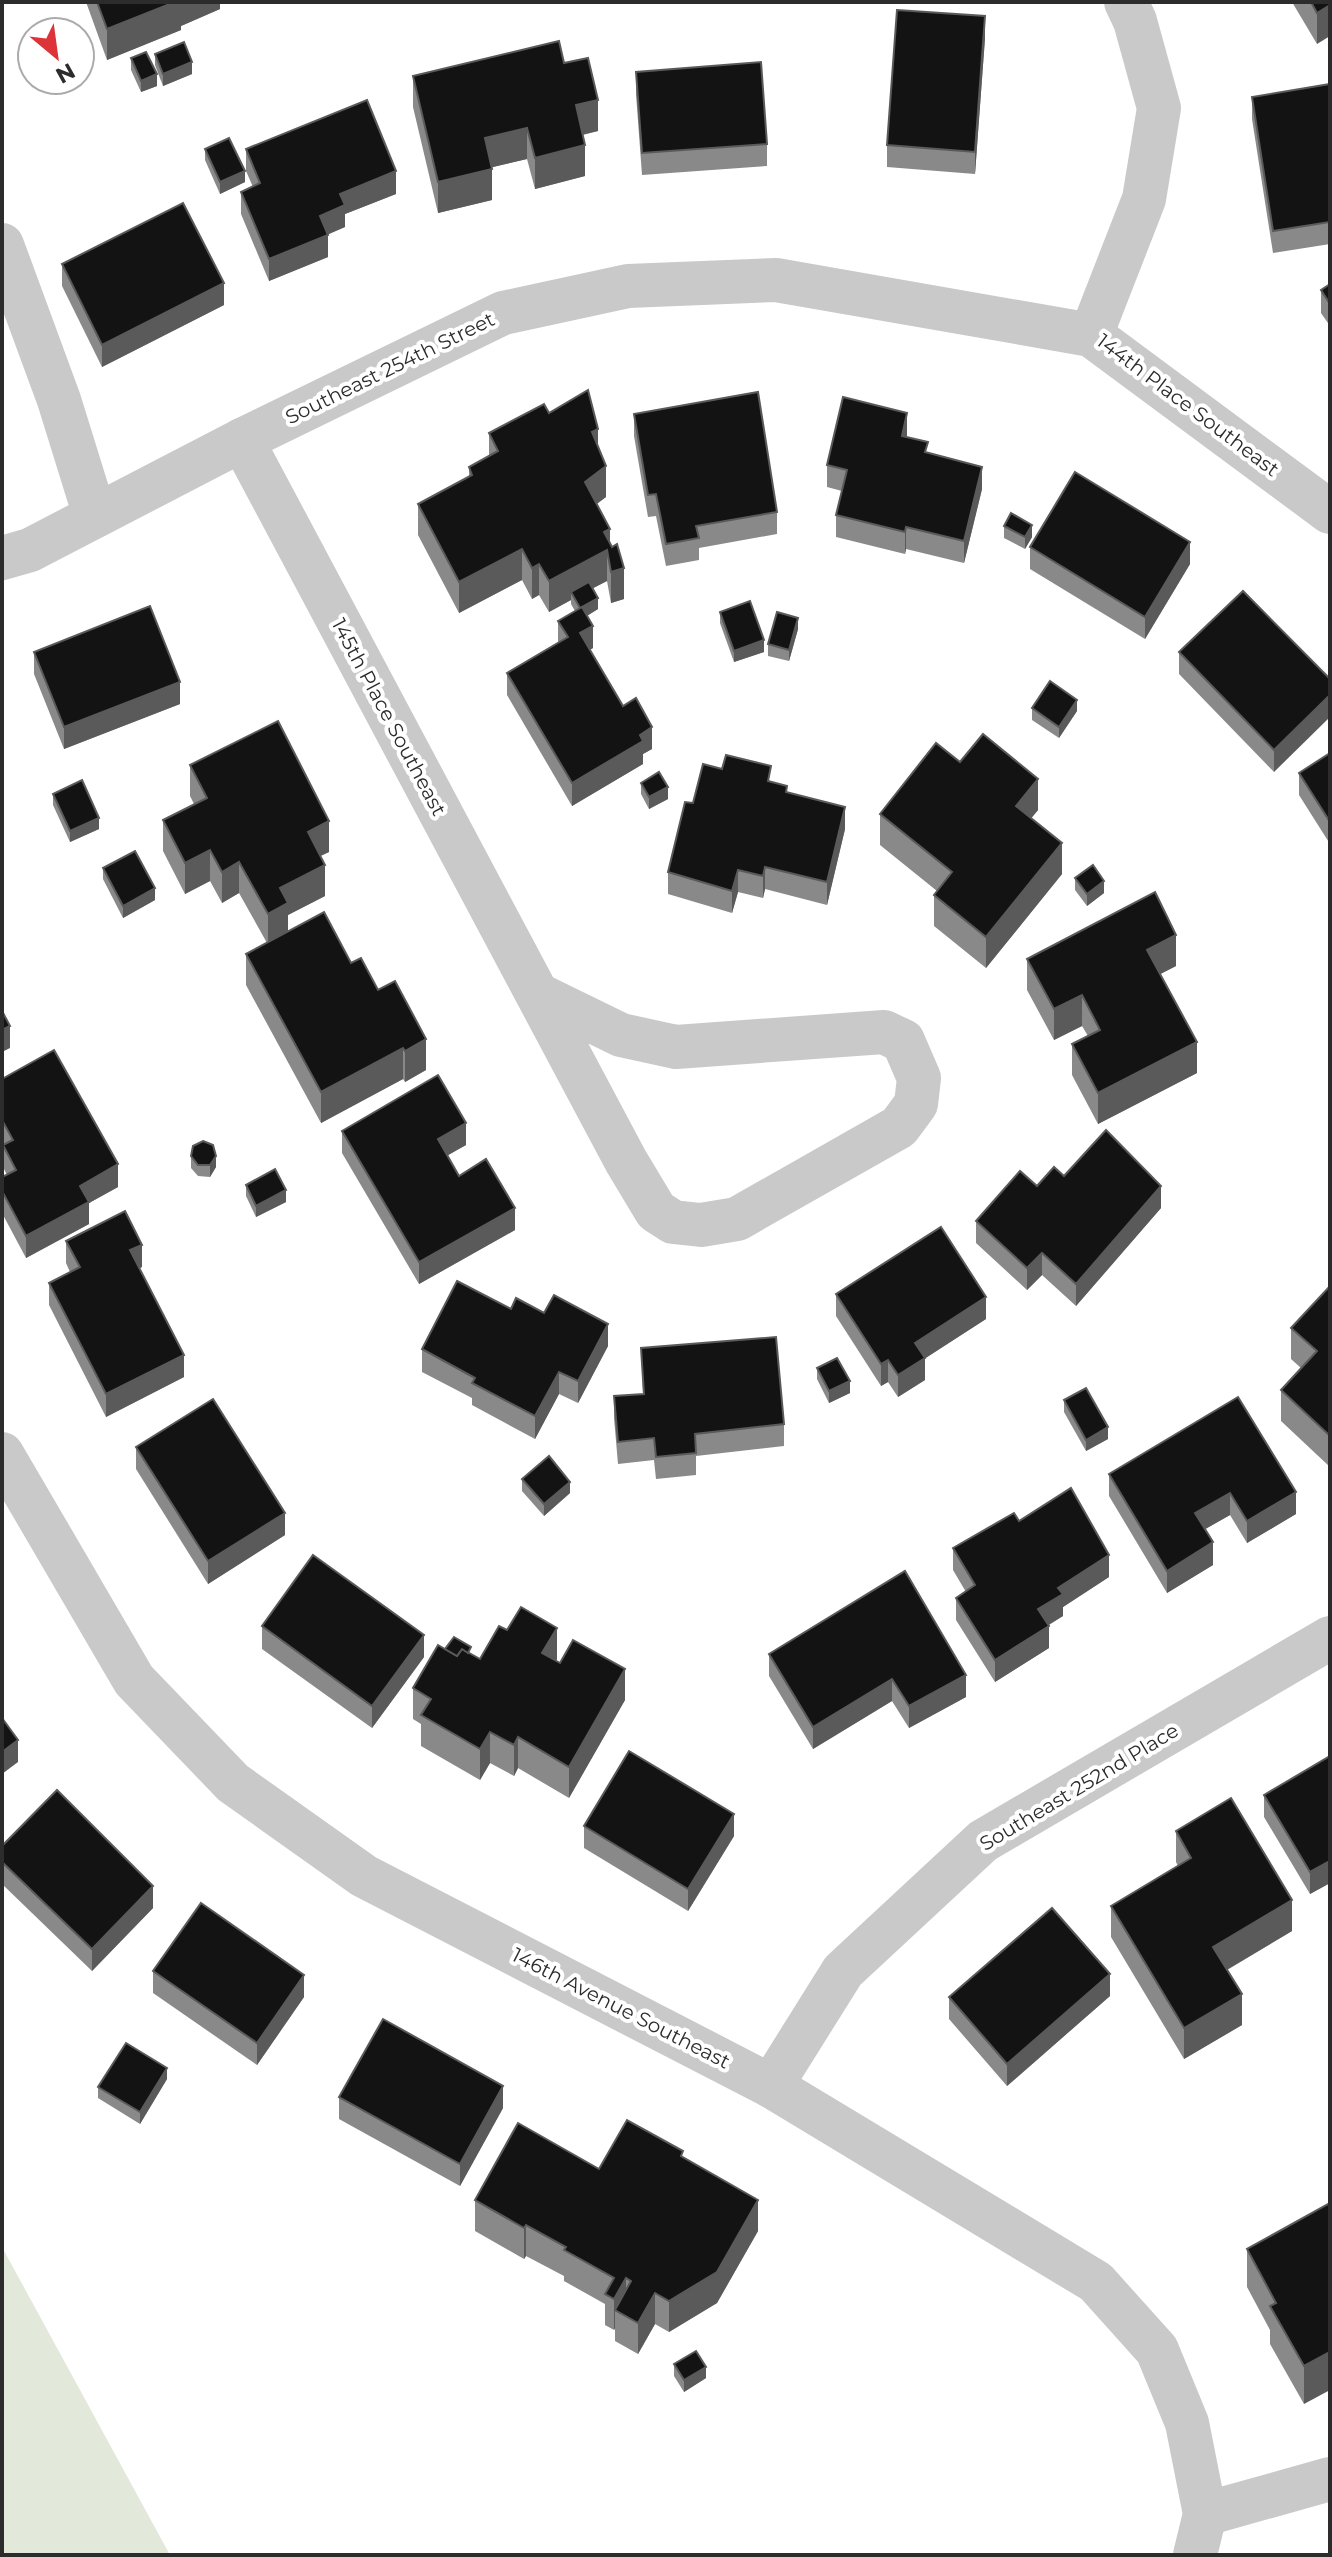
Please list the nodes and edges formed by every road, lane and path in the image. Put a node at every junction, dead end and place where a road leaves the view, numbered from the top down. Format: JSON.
{"nodes":[{"id":1,"x":1126,"y":2,"type":"edge"},
{"id":2,"x":2,"y":245,"type":"edge"},
{"id":3,"x":1091,"y":335,"type":"junction"},
{"id":4,"x":242,"y":440,"type":"junction"},
{"id":5,"x":1330,"y":512,"type":"edge"},
{"id":6,"x":95,"y":516,"type":"junction"},
{"id":7,"x":2,"y":558,"type":"edge"},
{"id":8,"x":537,"y":994,"type":"junction"},
{"id":9,"x":2,"y":1454,"type":"edge"},
{"id":10,"x":1330,"y":1638,"type":"edge"},
{"id":11,"x":771,"y":2086,"type":"junction"},
{"id":12,"x":1330,"y":2479,"type":"edge"},
{"id":13,"x":1200,"y":2535,"type":"edge"}],
"edges":[{"from":1,"to":3,"type":"street","name":"144th Place Southeast"},
{"from":2,"to":6,"type":"street"},
{"from":3,"to":4,"type":"street","name":"Southeast 254th Street"},
{"from":3,"to":5,"type":"street","name":"144th Place Southeast"},
{"from":4,"to":6,"type":"street","name":"Southeast 254th Street"},
{"from":4,"to":8,"type":"street","name":"145th Place Southeast"},
{"from":6,"to":7,"type":"street","name":"Southeast 254th Street"},
{"from":8,"to":8,"type":"street","name":"145th Place Southeast"},
{"from":9,"to":11,"type":"street","name":"146th Avenue Southeast"},
{"from":10,"to":11,"type":"street","name":"Southeast 252nd Place"},
{"from":11,"to":13,"type":"street","name":"146th Avenue Southeast"},
{"from":12,"to":13,"type":"street"}]}
